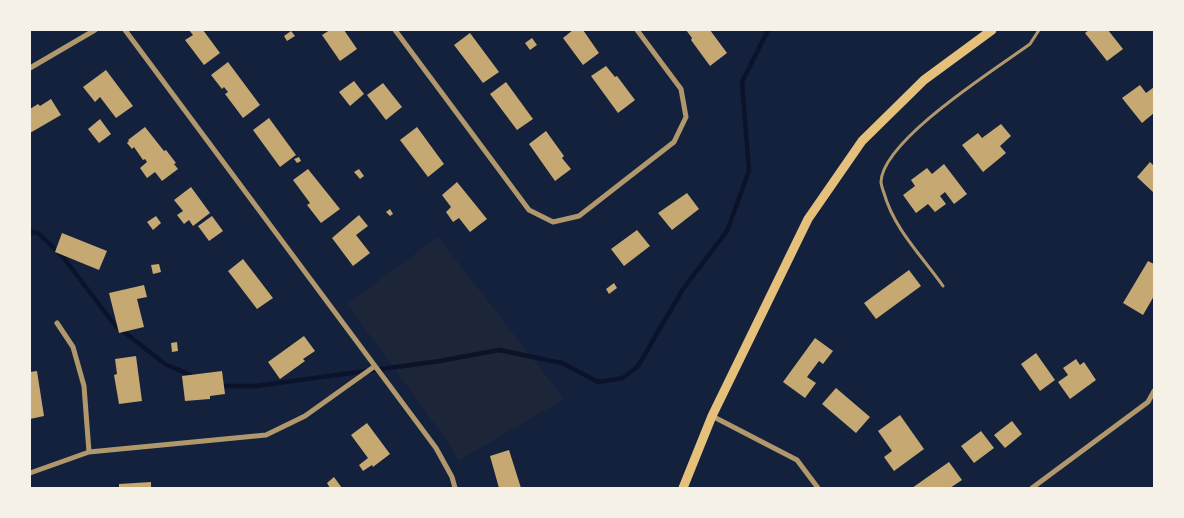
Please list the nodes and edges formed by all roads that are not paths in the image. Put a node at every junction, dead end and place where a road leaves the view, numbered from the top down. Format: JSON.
{"nodes":[{"id":1,"x":95,"y":30,"type":"edge"},
{"id":2,"x":125,"y":30,"type":"edge"},
{"id":3,"x":395,"y":30,"type":"edge"},
{"id":4,"x":637,"y":30,"type":"edge"},
{"id":5,"x":992,"y":30,"type":"edge"},
{"id":6,"x":1040,"y":30,"type":"edge"},
{"id":7,"x":30,"y":68,"type":"edge"},
{"id":8,"x":942,"y":286,"type":"dead end"},
{"id":9,"x":57,"y":322,"type":"dead end"},
{"id":10,"x":375,"y":366,"type":"junction"},
{"id":11,"x":1154,"y":391,"type":"edge"},
{"id":12,"x":712,"y":416,"type":"junction"},
{"id":13,"x":89,"y":452,"type":"junction"},
{"id":14,"x":30,"y":473,"type":"edge"},
{"id":15,"x":455,"y":488,"type":"edge"},
{"id":16,"x":683,"y":488,"type":"edge"},
{"id":17,"x":818,"y":488,"type":"edge"},
{"id":18,"x":1032,"y":488,"type":"edge"}],
"edges":[{"from":1,"to":7,"type":"street"},
{"from":2,"to":10,"type":"street"},
{"from":3,"to":4,"type":"street"},
{"from":5,"to":12,"type":"main road"},
{"from":6,"to":8,"type":"lane"},
{"from":9,"to":13,"type":"street"},
{"from":10,"to":13,"type":"street"},
{"from":10,"to":15,"type":"street"},
{"from":11,"to":18,"type":"street"},
{"from":12,"to":16,"type":"main road"},
{"from":12,"to":17,"type":"street"},
{"from":13,"to":14,"type":"street"}]}
